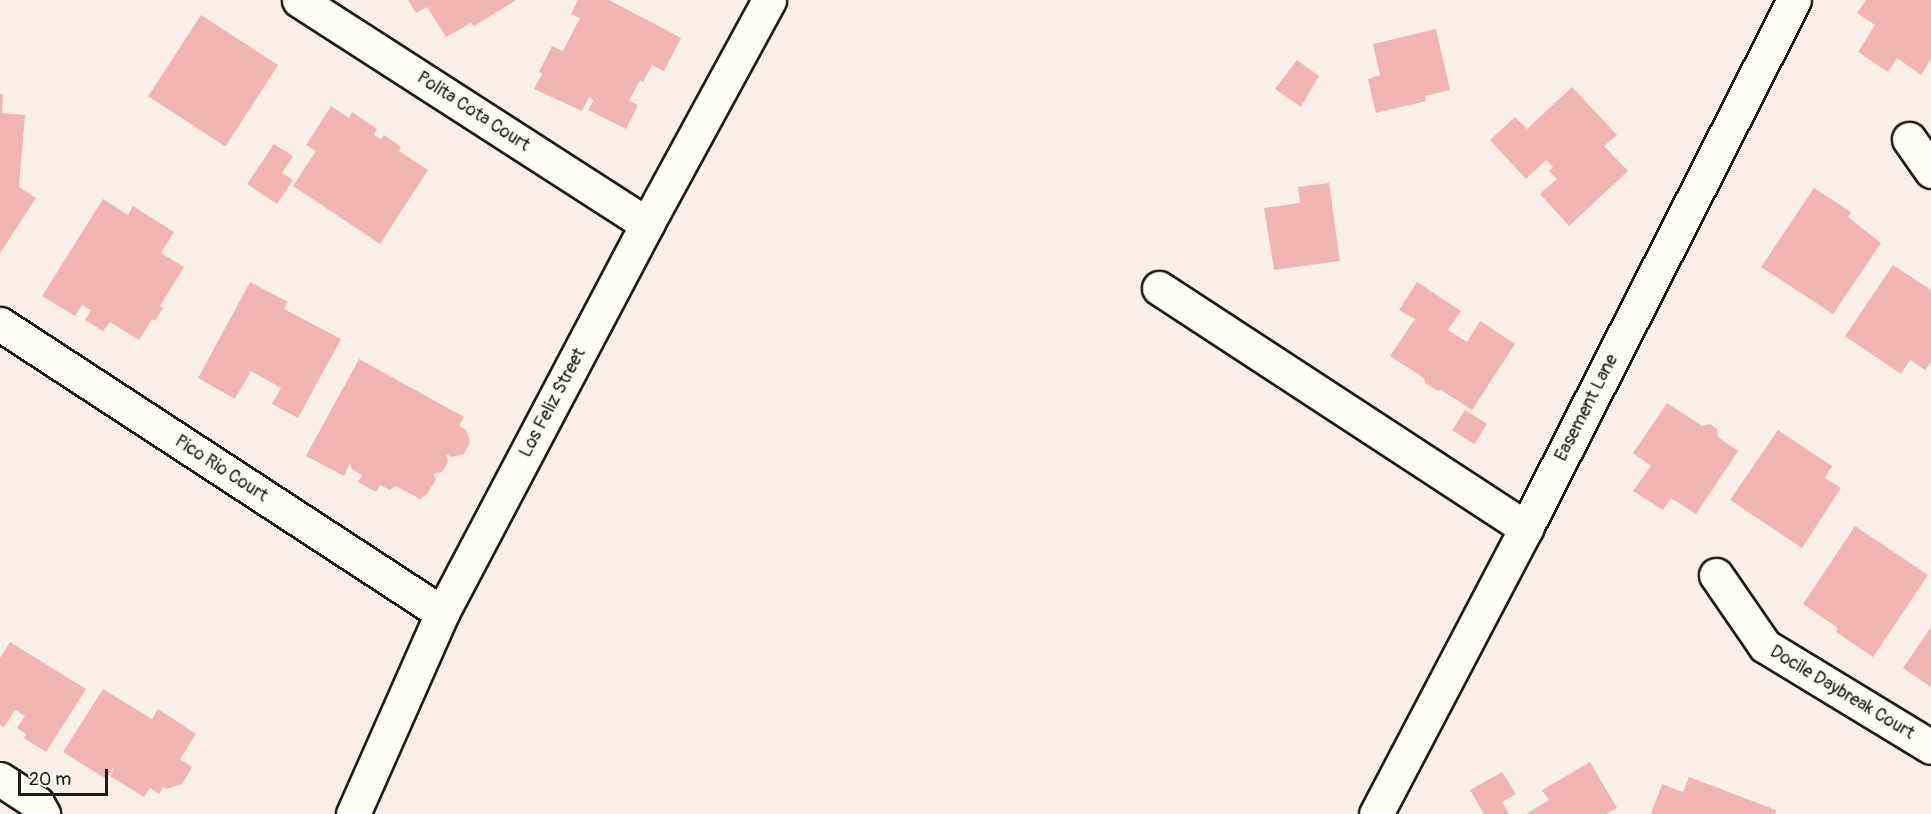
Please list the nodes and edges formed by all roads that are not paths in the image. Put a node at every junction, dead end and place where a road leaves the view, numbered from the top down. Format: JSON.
{"nodes":[{"id":1,"x":299,"y":0,"type":"edge"},
{"id":2,"x":769,"y":0,"type":"edge"},
{"id":3,"x":1794,"y":0,"type":"edge"},
{"id":4,"x":1909,"y":139,"type":"dead end"},
{"id":5,"x":1931,"y":171,"type":"edge"},
{"id":6,"x":647,"y":224,"type":"junction"},
{"id":7,"x":1159,"y":288,"type":"dead end"},
{"id":8,"x":0,"y":324,"type":"edge"},
{"id":9,"x":1527,"y":528,"type":"junction"},
{"id":10,"x":1716,"y":575,"type":"dead end"},
{"id":11,"x":442,"y":613,"type":"junction"},
{"id":12,"x":1931,"y":747,"type":"edge"},
{"id":13,"x":0,"y":779,"type":"edge"},
{"id":14,"x":43,"y":814,"type":"edge"},
{"id":15,"x":353,"y":814,"type":"edge"},
{"id":16,"x":1376,"y":814,"type":"edge"}],
"edges":[{"from":1,"to":6,"type":"street","name":"Polita Cota Court"},
{"from":2,"to":6,"type":"street","name":"Los Feliz Street"},
{"from":3,"to":9,"type":"street","name":"Easement Lane"},
{"from":4,"to":5,"type":"street"},
{"from":6,"to":11,"type":"street","name":"Los Feliz Street"},
{"from":7,"to":9,"type":"street"},
{"from":8,"to":11,"type":"street","name":"Pico Rio Court"},
{"from":9,"to":16,"type":"street","name":"Easement Lane"},
{"from":10,"to":12,"type":"street","name":"Docile Daybreak Court"},
{"from":11,"to":15,"type":"street","name":"Los Feliz Street"},
{"from":13,"to":14,"type":"street"}]}
